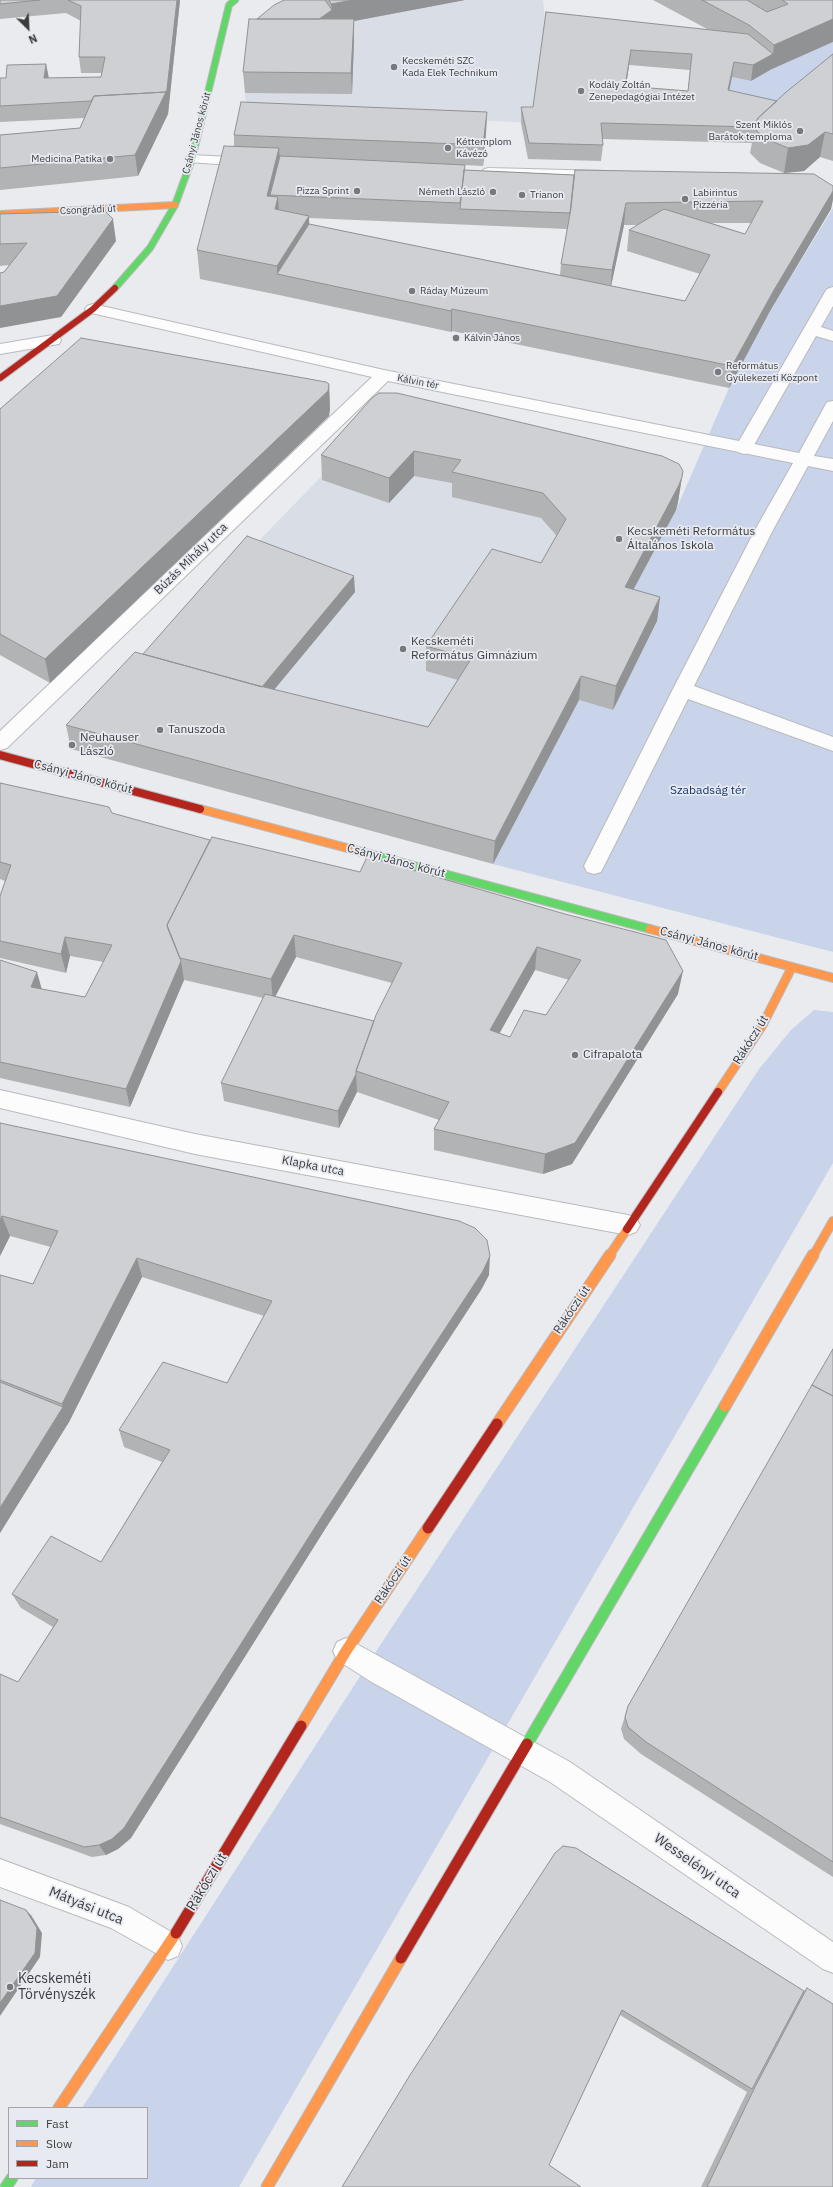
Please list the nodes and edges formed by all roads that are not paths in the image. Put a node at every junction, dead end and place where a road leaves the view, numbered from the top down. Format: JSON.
{"nodes":[{"id":1,"x":230,"y":2,"type":"edge"},
{"id":2,"x":192,"y":159,"type":"junction"},
{"id":3,"x":263,"y":162,"type":"edge"},
{"id":4,"x":475,"y":172,"type":"edge"},
{"id":5,"x":616,"y":175,"type":"edge"},
{"id":6,"x":175,"y":205,"type":"junction"},
{"id":7,"x":0,"y":214,"type":"edge"},
{"id":8,"x":833,"y":292,"type":"edge"},
{"id":9,"x":94,"y":309,"type":"junction"},
{"id":10,"x":812,"y":330,"type":"junction"},
{"id":11,"x":833,"y":336,"type":"edge"},
{"id":12,"x":53,"y":340,"type":"junction"},
{"id":13,"x":0,"y":349,"type":"edge"},
{"id":14,"x":384,"y":375,"type":"junction"},
{"id":15,"x":0,"y":378,"type":"edge"},
{"id":16,"x":833,"y":406,"type":"edge"},
{"id":17,"x":744,"y":448,"type":"junction"},
{"id":18,"x":804,"y":459,"type":"junction"},
{"id":19,"x":833,"y":466,"type":"edge"},
{"id":20,"x":682,"y":689,"type":"junction"},
{"id":21,"x":0,"y":744,"type":"edge"},
{"id":22,"x":833,"y":744,"type":"edge"},
{"id":23,"x":0,"y":755,"type":"edge"},
{"id":24,"x":594,"y":866,"type":"dead end"},
{"id":25,"x":792,"y":967,"type":"junction"},
{"id":26,"x":833,"y":978,"type":"edge"},
{"id":27,"x":0,"y":1099,"type":"edge"},
{"id":28,"x":833,"y":1221,"type":"edge"},
{"id":29,"x":628,"y":1225,"type":"junction"},
{"id":30,"x":346,"y":1651,"type":"junction"},
{"id":31,"x":522,"y":1752,"type":"junction"},
{"id":32,"x":0,"y":1873,"type":"edge"},
{"id":33,"x":168,"y":1946,"type":"junction"},
{"id":34,"x":833,"y":1960,"type":"edge"},
{"id":35,"x":60,"y":2107,"type":"edge"},
{"id":36,"x":267,"y":2187,"type":"edge"}],
"edges":[{"from":1,"to":2,"type":"street","name":"Csányi János körút"},
{"from":2,"to":3,"type":"street"},
{"from":2,"to":6,"type":"street","name":"Csányi János körút"},
{"from":4,"to":5,"type":"street"},
{"from":6,"to":7,"type":"street","name":"Csongrádi út"},
{"from":6,"to":9,"type":"street","name":"Csányi János körút"},
{"from":8,"to":10,"type":"street"},
{"from":9,"to":12,"type":"street","name":"Csányi János körút"},
{"from":9,"to":14,"type":"street","name":"Kálvin tér"},
{"from":10,"to":11,"type":"street"},
{"from":10,"to":17,"type":"street"},
{"from":12,"to":13,"type":"street"},
{"from":12,"to":15,"type":"street","name":"Csányi János körút"},
{"from":14,"to":17,"type":"street","name":"Kálvin tér"},
{"from":14,"to":21,"type":"street","name":"Búzás Mihály utca"},
{"from":16,"to":18,"type":"street"},
{"from":17,"to":18,"type":"street"},
{"from":18,"to":19,"type":"street"},
{"from":18,"to":20,"type":"street"},
{"from":20,"to":22,"type":"street"},
{"from":20,"to":24,"type":"street"},
{"from":23,"to":25,"type":"street","name":"Csányi János körút"},
{"from":25,"to":26,"type":"street","name":"Csányi János körút"},
{"from":25,"to":29,"type":"street","name":"Rákóczi út"},
{"from":27,"to":29,"type":"street","name":"Klapka utca"},
{"from":28,"to":31,"type":"street"},
{"from":29,"to":30,"type":"street","name":"Rákóczi út"},
{"from":30,"to":31,"type":"street"},
{"from":30,"to":33,"type":"street","name":"Rákóczi út"},
{"from":31,"to":34,"type":"street","name":"Wesselényi utca"},
{"from":31,"to":36,"type":"street"},
{"from":32,"to":33,"type":"street","name":"Mátyási utca"},
{"from":33,"to":35,"type":"street","name":"Rákóczi út"}]}
